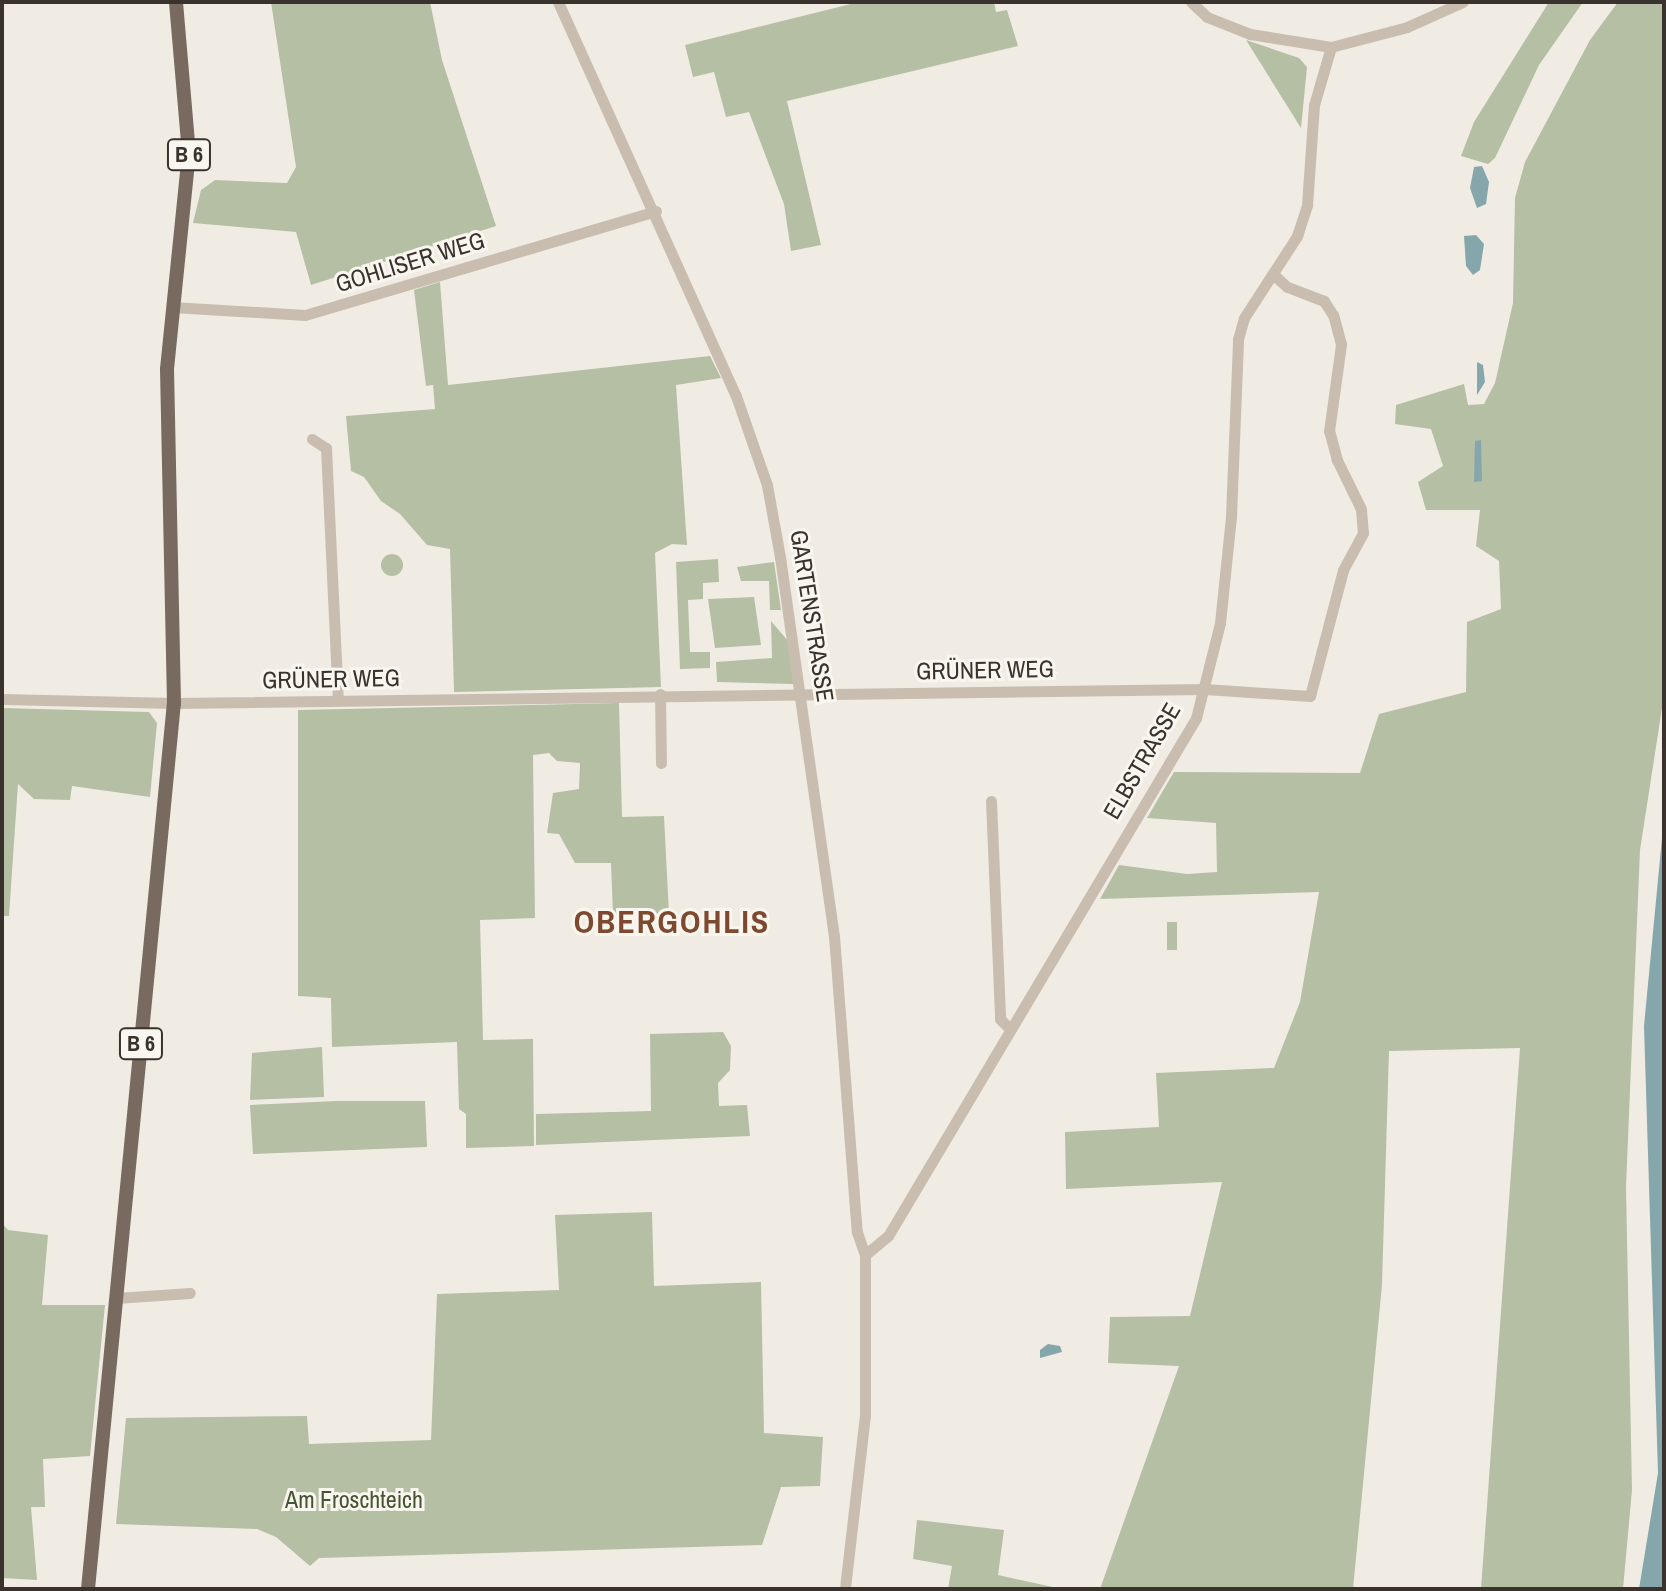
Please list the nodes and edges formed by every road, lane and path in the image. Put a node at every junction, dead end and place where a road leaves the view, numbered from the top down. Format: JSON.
{"nodes":[{"id":1,"x":176,"y":2,"type":"edge"},
{"id":2,"x":558,"y":2,"type":"edge"},
{"id":3,"x":1191,"y":2,"type":"edge"},
{"id":4,"x":1463,"y":2,"type":"edge"},
{"id":5,"x":1331,"y":47,"type":"junction"},
{"id":6,"x":656,"y":211,"type":"junction"},
{"id":7,"x":1274,"y":275,"type":"junction"},
{"id":8,"x":172,"y":307,"type":"junction"},
{"id":9,"x":312,"y":439,"type":"dead end"},
{"id":10,"x":1205,"y":689,"type":"junction"},
{"id":11,"x":660,"y":694,"type":"junction"},
{"id":12,"x":803,"y":695,"type":"junction"},
{"id":13,"x":2,"y":699,"type":"edge"},
{"id":14,"x":338,"y":701,"type":"junction"},
{"id":15,"x":174,"y":703,"type":"junction"},
{"id":16,"x":661,"y":763,"type":"dead end"},
{"id":17,"x":991,"y":801,"type":"dead end"},
{"id":18,"x":1010,"y":1029,"type":"junction"},
{"id":19,"x":865,"y":1255,"type":"junction"},
{"id":20,"x":190,"y":1293,"type":"dead end"},
{"id":21,"x":116,"y":1298,"type":"junction"},
{"id":22,"x":88,"y":1589,"type":"edge"},
{"id":23,"x":845,"y":1589,"type":"edge"}],
"edges":[{"from":1,"to":8,"type":"main road","number":"B 6"},
{"from":2,"to":6,"type":"street","name":"GARTENSTRASSE"},
{"from":3,"to":5,"type":"street"},
{"from":4,"to":5,"type":"street"},
{"from":5,"to":7,"type":"street","name":"ELBSTRASSE"},
{"from":6,"to":8,"type":"street","name":"GOHLISER WEG"},
{"from":6,"to":12,"type":"street","name":"GARTENSTRASSE"},
{"from":7,"to":10,"type":"street","name":"ELBSTRASSE"},
{"from":7,"to":10,"type":"street","name":"GRÜNER WEG"},
{"from":8,"to":15,"type":"main road","number":"B 6"},
{"from":9,"to":14,"type":"street"},
{"from":10,"to":12,"type":"street","name":"GRÜNER WEG"},
{"from":10,"to":18,"type":"street","name":"ELBSTRASSE"},
{"from":11,"to":12,"type":"street","name":"GRÜNER WEG"},
{"from":11,"to":14,"type":"street","name":"GRÜNER WEG"},
{"from":11,"to":16,"type":"street"},
{"from":12,"to":19,"type":"street","name":"GARTENSTRASSE"},
{"from":13,"to":15,"type":"street","name":"GRÜNER WEG"},
{"from":14,"to":15,"type":"street","name":"GRÜNER WEG"},
{"from":15,"to":21,"type":"main road","number":"B 6"},
{"from":17,"to":18,"type":"street"},
{"from":18,"to":19,"type":"street","name":"ELBSTRASSE"},
{"from":19,"to":23,"type":"street","name":"GARTENSTRASSE"},
{"from":20,"to":21,"type":"street"},
{"from":21,"to":22,"type":"main road","number":"B 6"}]}
